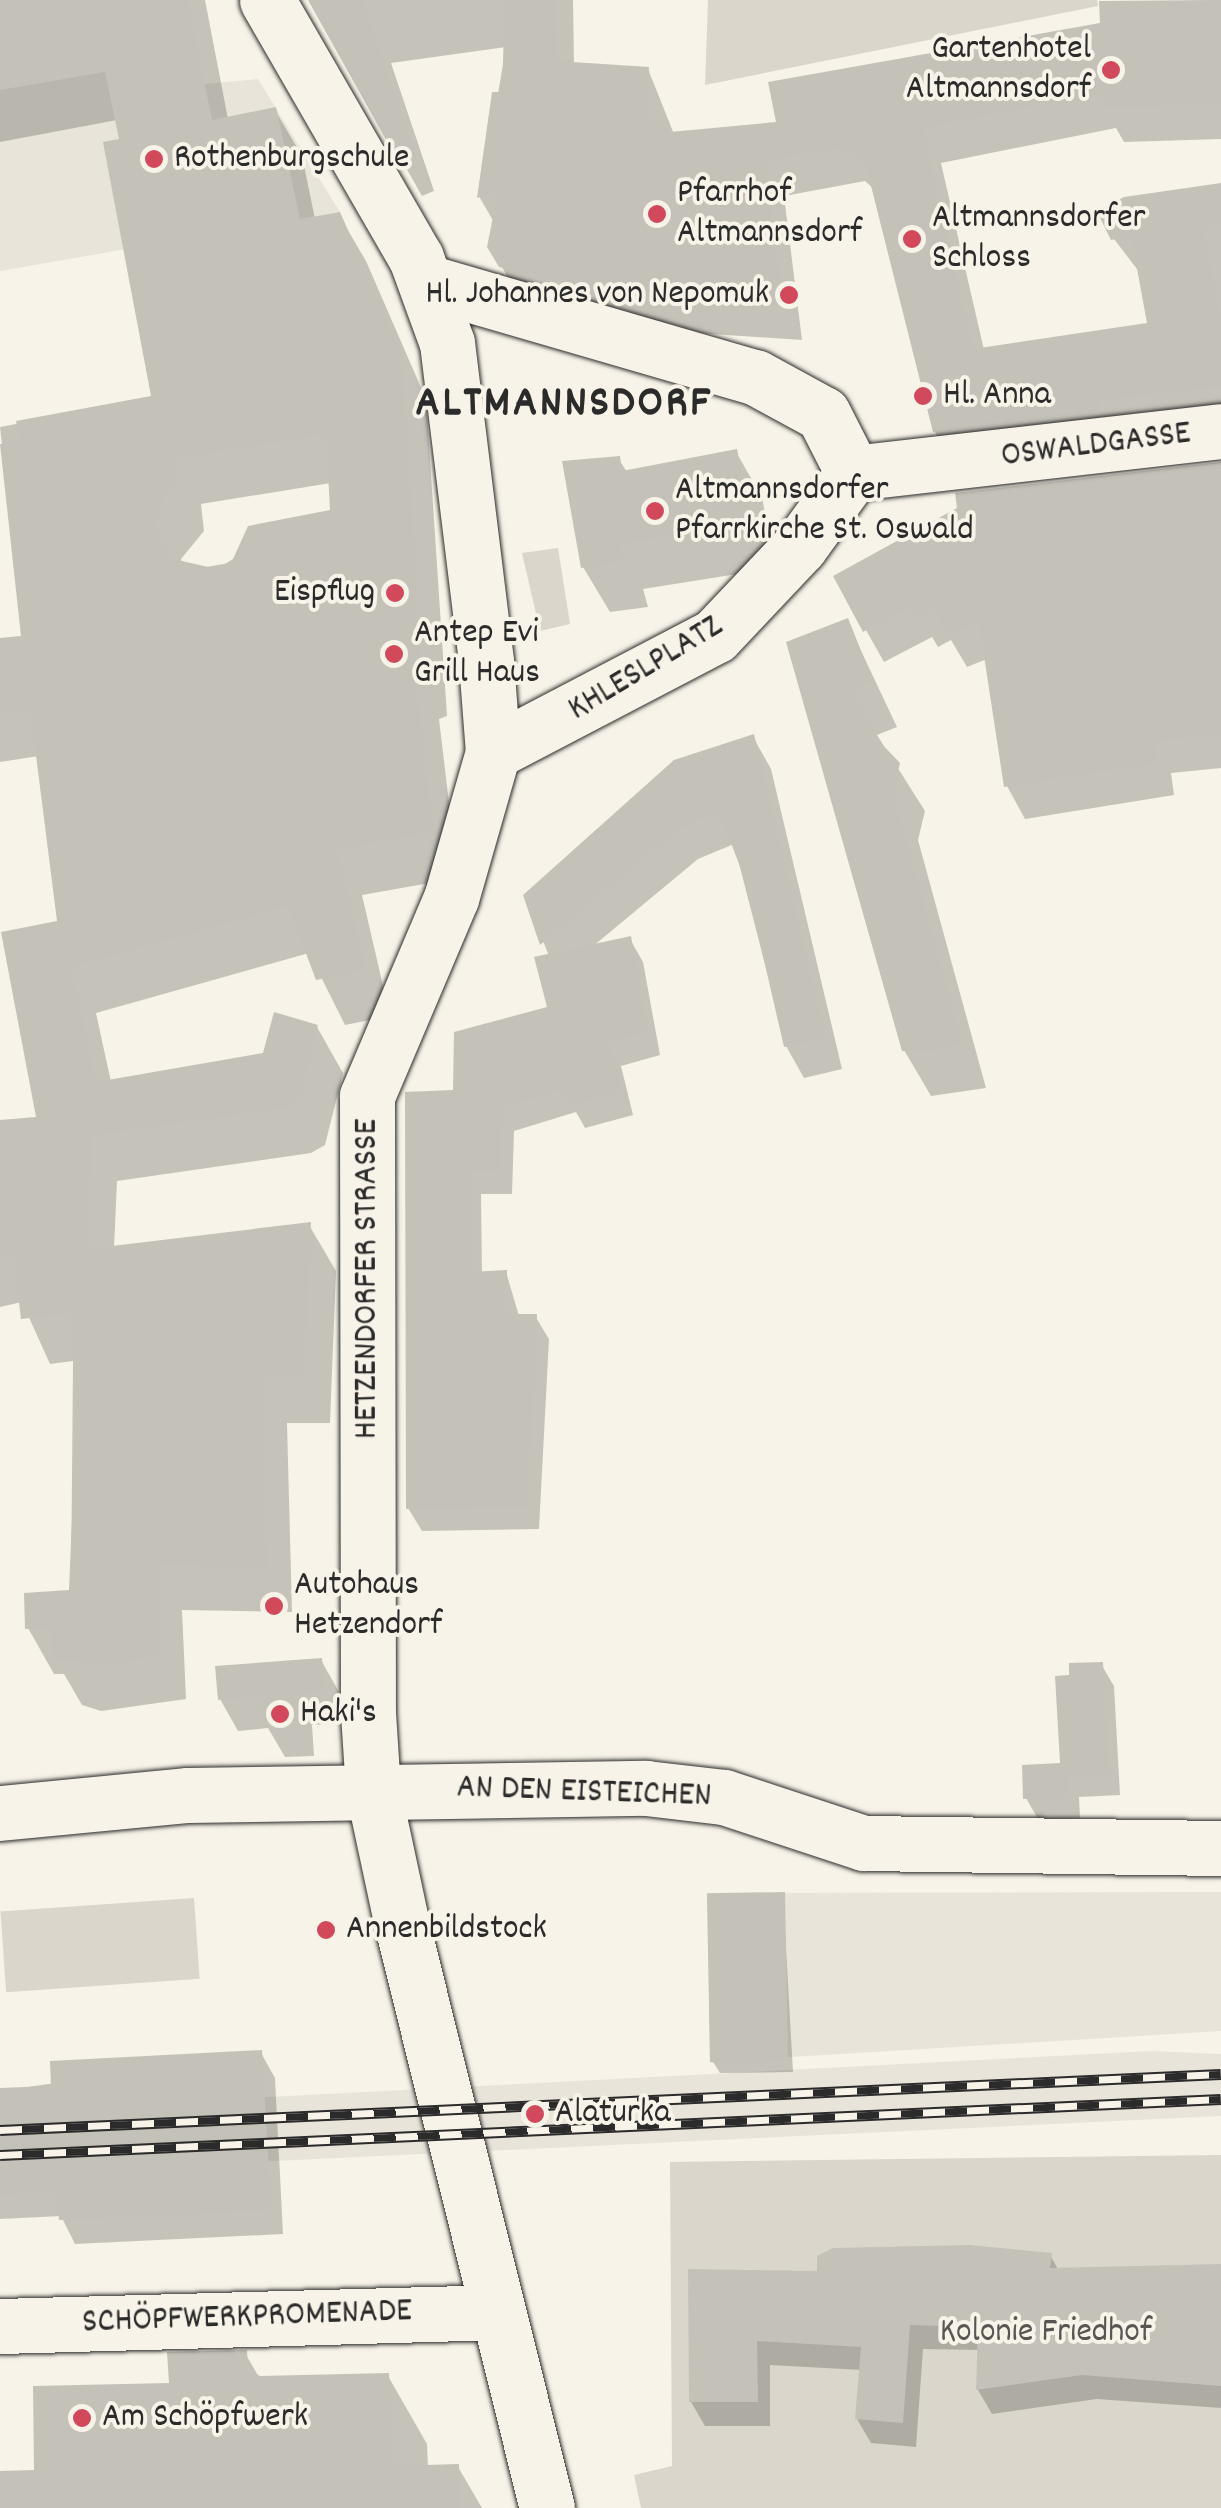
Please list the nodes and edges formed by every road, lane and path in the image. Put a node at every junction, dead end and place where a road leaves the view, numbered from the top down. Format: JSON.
{"nodes":[{"id":1,"x":267,"y":0,"type":"edge"},
{"id":2,"x":427,"y":282,"type":"junction"},
{"id":3,"x":1221,"y":431,"type":"edge"},
{"id":4,"x":852,"y":474,"type":"junction"},
{"id":5,"x":493,"y":752,"type":"junction"},
{"id":6,"x":373,"y":1790,"type":"junction"},
{"id":7,"x":0,"y":1813,"type":"edge"},
{"id":8,"x":1221,"y":1848,"type":"edge"},
{"id":9,"x":494,"y":2312,"type":"junction"},
{"id":10,"x":0,"y":2326,"type":"edge"},
{"id":11,"x":547,"y":2508,"type":"edge"}],
"edges":[{"from":1,"to":2,"type":"street","name":"HETZENDORFER STRASSE"},
{"from":2,"to":4,"type":"street"},
{"from":2,"to":5,"type":"street","name":"HETZENDORFER STRASSE"},
{"from":3,"to":4,"type":"street","name":"OSWALDGASSE"},
{"from":4,"to":5,"type":"street","name":"KHLESLPLATZ"},
{"from":5,"to":6,"type":"street","name":"HETZENDORFER STRASSE"},
{"from":6,"to":7,"type":"street","name":"AN DEN EISTEICHEN"},
{"from":6,"to":8,"type":"street","name":"AN DEN EISTEICHEN"},
{"from":6,"to":9,"type":"street"},
{"from":9,"to":10,"type":"street","name":"SCHÖPFWERKPROMENADE"},
{"from":9,"to":11,"type":"street"}]}
